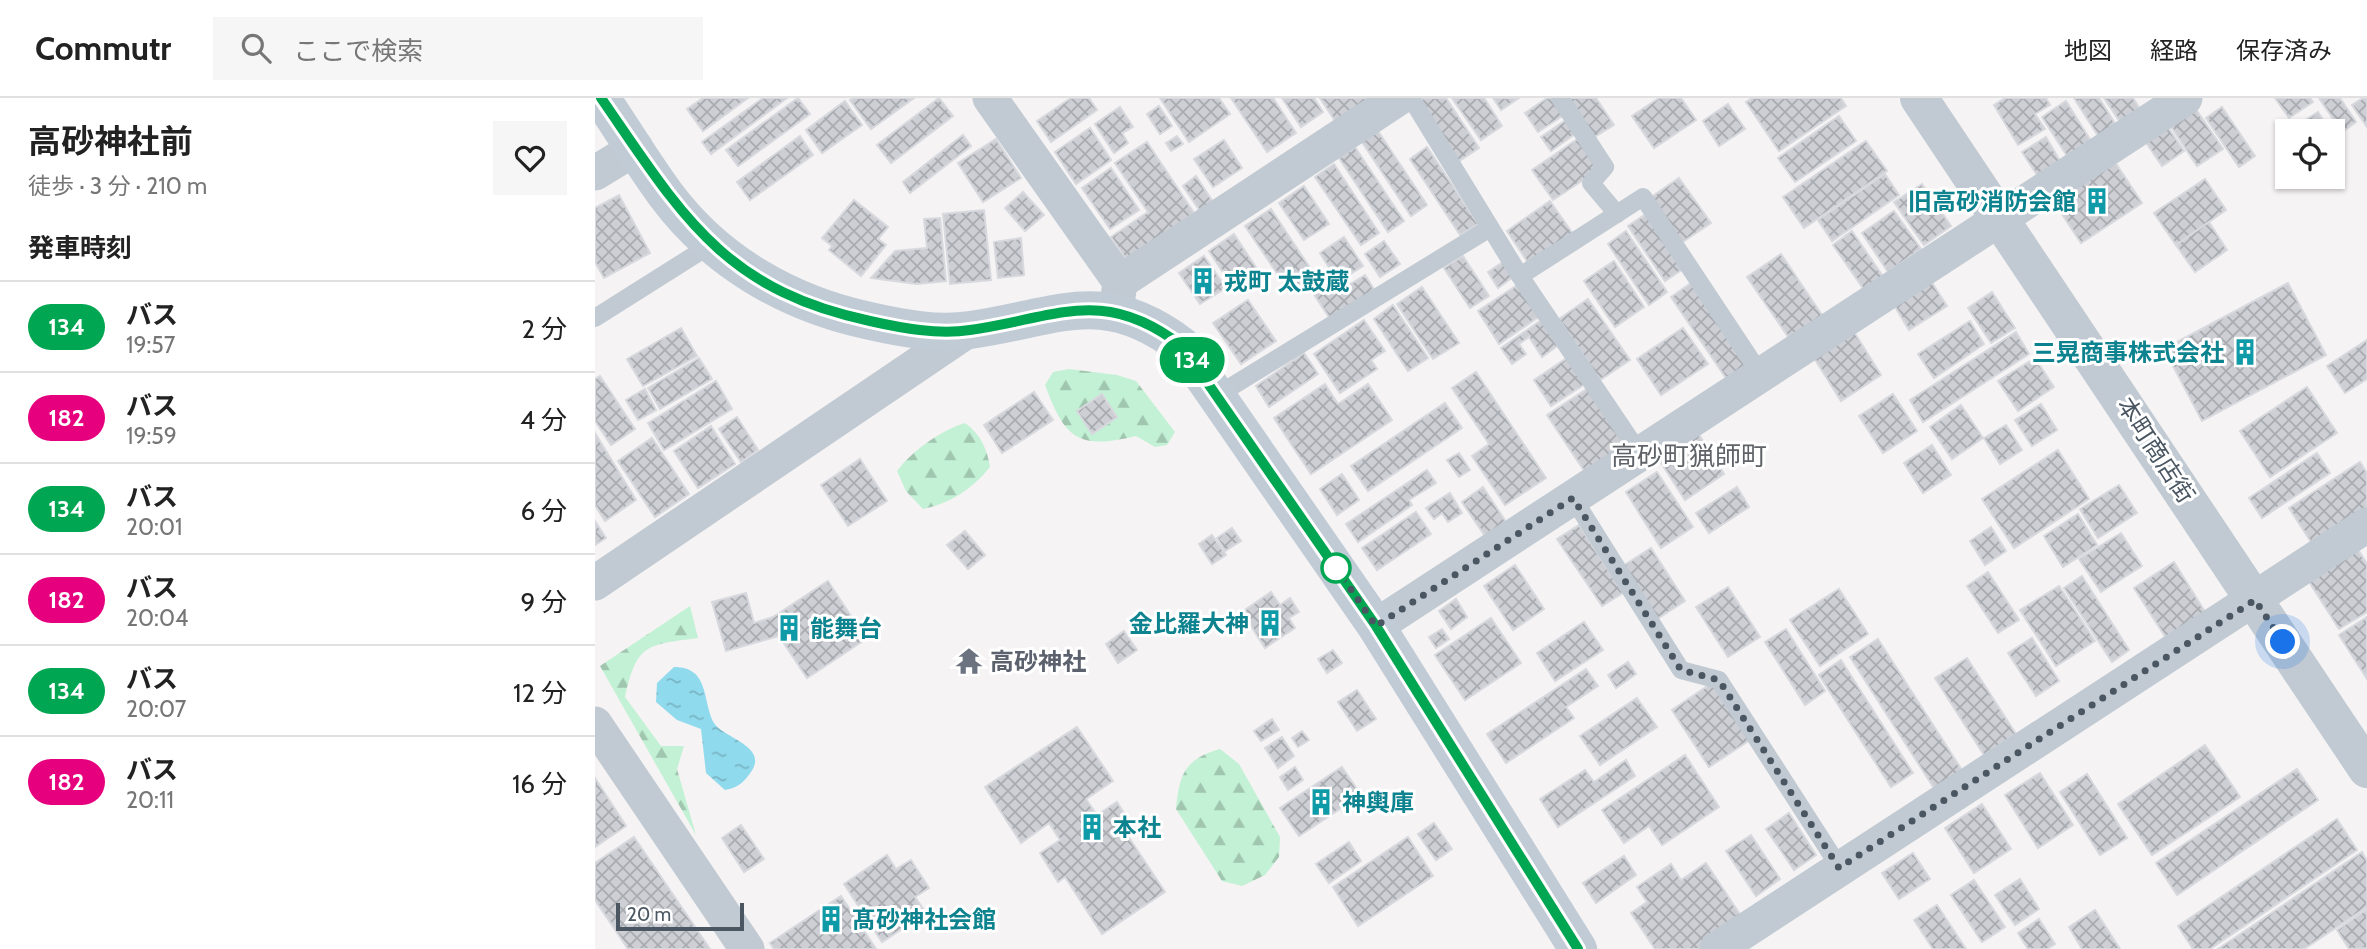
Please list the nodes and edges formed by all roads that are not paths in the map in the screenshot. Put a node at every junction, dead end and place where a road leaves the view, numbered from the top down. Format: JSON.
{"nodes":[{"id":1,"x":601,"y":98,"type":"edge"},
{"id":2,"x":990,"y":98,"type":"edge"},
{"id":3,"x":1399,"y":98,"type":"edge"},
{"id":4,"x":1412,"y":98,"type":"edge"},
{"id":5,"x":1560,"y":98,"type":"edge"},
{"id":6,"x":1919,"y":98,"type":"edge"},
{"id":7,"x":2185,"y":98,"type":"edge"},
{"id":8,"x":636,"y":148,"type":"junction"},
{"id":9,"x":595,"y":173,"type":"edge"},
{"id":10,"x":1618,"y":214,"type":"junction"},
{"id":11,"x":2001,"y":219,"type":"junction"},
{"id":12,"x":1490,"y":228,"type":"junction"},
{"id":13,"x":712,"y":244,"type":"junction"},
{"id":14,"x":1521,"y":276,"type":"junction"},
{"id":15,"x":1118,"y":297,"type":"junction"},
{"id":16,"x":595,"y":318,"type":"edge"},
{"id":17,"x":967,"y":331,"type":"junction"},
{"id":18,"x":1761,"y":375,"type":"junction"},
{"id":19,"x":1216,"y":396,"type":"junction"},
{"id":20,"x":1640,"y":454,"type":"junction"},
{"id":21,"x":1573,"y":498,"type":"junction"},
{"id":22,"x":2367,"y":525,"type":"edge"},
{"id":23,"x":595,"y":583,"type":"edge"},
{"id":24,"x":2255,"y":600,"type":"junction"},
{"id":25,"x":1376,"y":626,"type":"junction"},
{"id":26,"x":595,"y":724,"type":"edge"},
{"id":27,"x":2367,"y":769,"type":"edge"},
{"id":28,"x":1839,"y":868,"type":"junction"},
{"id":29,"x":747,"y":949,"type":"edge"},
{"id":30,"x":1578,"y":949,"type":"edge"},
{"id":31,"x":1717,"y":949,"type":"edge"}],
"edges":[{"from":1,"to":8,"type":"main road"},
{"from":2,"to":15,"type":"street"},
{"from":3,"to":15,"type":"street"},
{"from":4,"to":12,"type":"lane"},
{"from":5,"to":10,"type":"lane"},
{"from":6,"to":11,"type":"street","name":"本町商店街"},
{"from":7,"to":11,"type":"street"},
{"from":8,"to":9,"type":"street"},
{"from":8,"to":13,"type":"main road"},
{"from":10,"to":14,"type":"lane"},
{"from":10,"to":18,"type":"lane"},
{"from":11,"to":18,"type":"street"},
{"from":11,"to":24,"type":"street","name":"本町商店街"},
{"from":12,"to":14,"type":"lane"},
{"from":12,"to":19,"type":"lane"},
{"from":13,"to":16,"type":"lane"},
{"from":13,"to":17,"type":"main road"},
{"from":14,"to":20,"type":"lane"},
{"from":15,"to":17,"type":"main road"},
{"from":15,"to":19,"type":"main road"},
{"from":17,"to":23,"type":"street"},
{"from":18,"to":20,"type":"street"},
{"from":19,"to":25,"type":"main road"},
{"from":20,"to":21,"type":"street"},
{"from":21,"to":25,"type":"street"},
{"from":21,"to":28,"type":"lane"},
{"from":22,"to":24,"type":"street"},
{"from":24,"to":27,"type":"street","name":"本町商店街"},
{"from":24,"to":28,"type":"street"},
{"from":25,"to":30,"type":"main road"},
{"from":26,"to":29,"type":"street"},
{"from":28,"to":31,"type":"street"}]}
